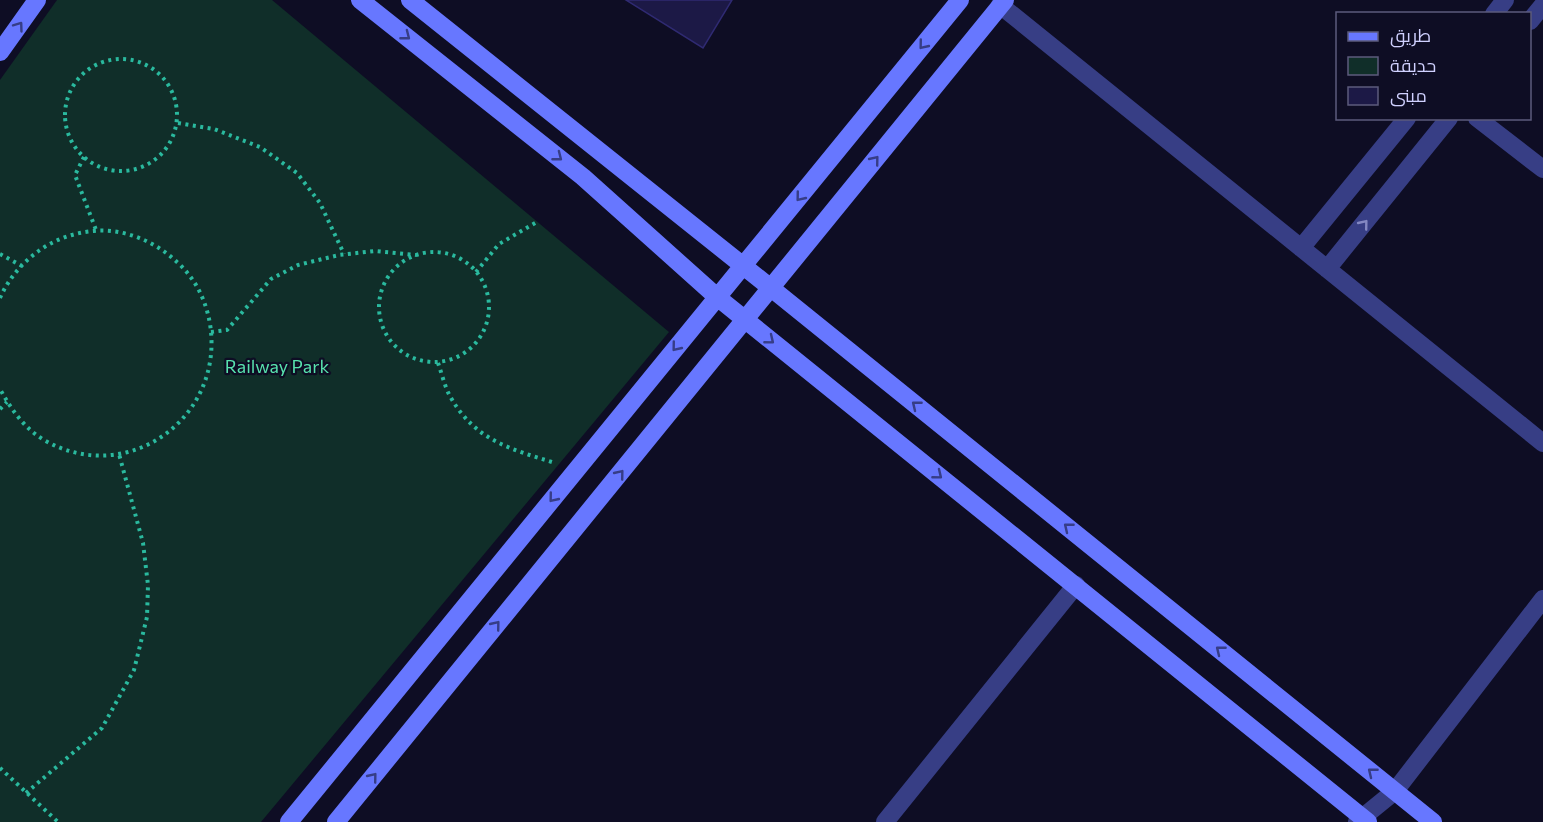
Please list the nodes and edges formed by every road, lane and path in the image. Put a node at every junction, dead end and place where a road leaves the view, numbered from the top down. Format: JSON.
{"nodes":[{"id":1,"x":37,"y":0,"type":"edge"},
{"id":2,"x":360,"y":0,"type":"edge"},
{"id":3,"x":410,"y":0,"type":"edge"},
{"id":4,"x":960,"y":0,"type":"edge"},
{"id":5,"x":1505,"y":0,"type":"edge"},
{"id":6,"x":1003,"y":3,"type":"edge"},
{"id":7,"x":1543,"y":5,"type":"edge"},
{"id":8,"x":1496,"y":12,"type":"edge"},
{"id":9,"x":1531,"y":20,"type":"edge"},
{"id":10,"x":0,"y":52,"type":"edge"},
{"id":11,"x":1405,"y":120,"type":"edge"},
{"id":12,"x":1447,"y":120,"type":"edge"},
{"id":13,"x":1480,"y":120,"type":"edge"},
{"id":14,"x":178,"y":123,"type":"junction"},
{"id":15,"x":84,"y":157,"type":"junction"},
{"id":16,"x":1543,"y":170,"type":"edge"},
{"id":17,"x":537,"y":222,"type":"dead end"},
{"id":18,"x":96,"y":230,"type":"junction"},
{"id":19,"x":1301,"y":248,"type":"junction"},
{"id":20,"x":0,"y":254,"type":"edge"},
{"id":21,"x":344,"y":254,"type":"junction"},
{"id":22,"x":416,"y":255,"type":"junction"},
{"id":23,"x":22,"y":266,"type":"junction"},
{"id":24,"x":744,"y":266,"type":"junction"},
{"id":25,"x":1327,"y":269,"type":"junction"},
{"id":26,"x":476,"y":272,"type":"junction"},
{"id":27,"x":771,"y":288,"type":"junction"},
{"id":28,"x":717,"y":297,"type":"junction"},
{"id":29,"x":0,"y":298,"type":"edge"},
{"id":30,"x":745,"y":320,"type":"junction"},
{"id":31,"x":212,"y":332,"type":"junction"},
{"id":32,"x":438,"y":363,"type":"junction"},
{"id":33,"x":0,"y":389,"type":"edge"},
{"id":34,"x":7,"y":402,"type":"junction"},
{"id":35,"x":0,"y":408,"type":"edge"},
{"id":36,"x":1543,"y":443,"type":"edge"},
{"id":37,"x":119,"y":454,"type":"junction"},
{"id":38,"x":559,"y":464,"type":"dead end"},
{"id":39,"x":1076,"y":585,"type":"junction"},
{"id":40,"x":1543,"y":599,"type":"edge"},
{"id":41,"x":0,"y":768,"type":"edge"},
{"id":42,"x":1395,"y":790,"type":"junction"},
{"id":43,"x":26,"y":793,"type":"junction"},
{"id":44,"x":1362,"y":820,"type":"edge"},
{"id":45,"x":58,"y":822,"type":"edge"},
{"id":46,"x":289,"y":822,"type":"edge"},
{"id":47,"x":336,"y":822,"type":"edge"},
{"id":48,"x":885,"y":822,"type":"edge"},
{"id":49,"x":1433,"y":822,"type":"edge"}],
"edges":[{"from":10,"to":1,"type":"street","one_way":true},
{"from":2,"to":28,"type":"street","one_way":true},
{"from":3,"to":24,"type":"street"},
{"from":4,"to":24,"type":"street","one_way":true},
{"from":5,"to":8,"type":"street"},
{"from":6,"to":19,"type":"street"},
{"from":27,"to":6,"type":"street","one_way":true},
{"from":7,"to":9,"type":"street"},
{"from":11,"to":19,"type":"street"},
{"from":25,"to":12,"type":"street","one_way":true},
{"from":13,"to":16,"type":"street"},
{"from":14,"to":15,"type":"path"},
{"from":14,"to":15,"type":"path"},
{"from":14,"to":21,"type":"path"},
{"from":15,"to":18,"type":"path"},
{"from":17,"to":26,"type":"path"},
{"from":18,"to":23,"type":"path"},
{"from":18,"to":31,"type":"path"},
{"from":19,"to":25,"type":"street"},
{"from":20,"to":23,"type":"path"},
{"from":21,"to":22,"type":"path"},
{"from":21,"to":31,"type":"path"},
{"from":22,"to":26,"type":"path"},
{"from":22,"to":32,"type":"path"},
{"from":23,"to":29,"type":"path"},
{"from":24,"to":27,"type":"street"},
{"from":24,"to":28,"type":"street"},
{"from":25,"to":36,"type":"street"},
{"from":26,"to":32,"type":"path"},
{"from":27,"to":30,"type":"street"},
{"from":42,"to":27,"type":"street","one_way":true},
{"from":28,"to":30,"type":"street"},
{"from":28,"to":46,"type":"street","one_way":true},
{"from":30,"to":39,"type":"street","one_way":true},
{"from":47,"to":30,"type":"street","one_way":true},
{"from":31,"to":37,"type":"path"},
{"from":32,"to":38,"type":"path"},
{"from":33,"to":34,"type":"path"},
{"from":34,"to":35,"type":"path"},
{"from":34,"to":37,"type":"path"},
{"from":37,"to":43,"type":"path"},
{"from":39,"to":44,"type":"street"},
{"from":39,"to":48,"type":"street"},
{"from":40,"to":42,"type":"street"},
{"from":41,"to":43,"type":"path"},
{"from":42,"to":44,"type":"street"},
{"from":42,"to":49,"type":"street"},
{"from":43,"to":45,"type":"path"}]}
